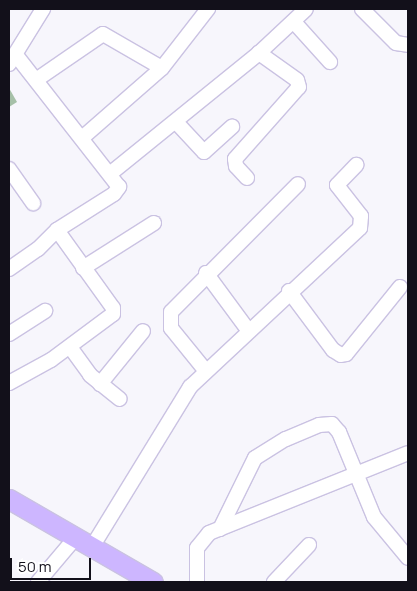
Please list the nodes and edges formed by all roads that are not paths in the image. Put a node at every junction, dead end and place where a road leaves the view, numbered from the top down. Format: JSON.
{"nodes":[{"id":1,"x":43,"y":9,"type":"edge"},
{"id":2,"x":208,"y":9,"type":"edge"},
{"id":3,"x":306,"y":9,"type":"edge"},
{"id":4,"x":362,"y":9,"type":"edge"},
{"id":5,"x":294,"y":22,"type":"junction"},
{"id":6,"x":408,"y":45,"type":"edge"},
{"id":7,"x":260,"y":53,"type":"junction"},
{"id":8,"x":13,"y":60,"type":"edge"},
{"id":9,"x":330,"y":62,"type":"dead end"},
{"id":10,"x":162,"y":68,"type":"junction"},
{"id":11,"x":36,"y":80,"type":"junction"},
{"id":12,"x":176,"y":122,"type":"junction"},
{"id":13,"x":232,"y":127,"type":"dead end"},
{"id":14,"x":82,"y":138,"type":"junction"},
{"id":15,"x":356,"y":165,"type":"dead end"},
{"id":16,"x":9,"y":169,"type":"edge"},
{"id":17,"x":111,"y":173,"type":"junction"},
{"id":18,"x":247,"y":178,"type":"dead end"},
{"id":19,"x":298,"y":184,"type":"dead end"},
{"id":20,"x":33,"y":203,"type":"dead end"},
{"id":21,"x":154,"y":223,"type":"dead end"},
{"id":22,"x":57,"y":230,"type":"junction"},
{"id":23,"x":83,"y":268,"type":"junction"},
{"id":24,"x":9,"y":269,"type":"edge"},
{"id":25,"x":206,"y":273,"type":"junction"},
{"id":26,"x":400,"y":287,"type":"dead end"},
{"id":27,"x":289,"y":291,"type":"junction"},
{"id":28,"x":45,"y":311,"type":"dead end"},
{"id":29,"x":248,"y":330,"type":"junction"},
{"id":30,"x":143,"y":331,"type":"dead end"},
{"id":31,"x":9,"y":334,"type":"edge"},
{"id":32,"x":70,"y":347,"type":"junction"},
{"id":33,"x":205,"y":370,"type":"junction"},
{"id":34,"x":9,"y":383,"type":"edge"},
{"id":35,"x":100,"y":384,"type":"junction"},
{"id":36,"x":120,"y":399,"type":"dead end"},
{"id":37,"x":408,"y":453,"type":"edge"},
{"id":38,"x":356,"y":475,"type":"junction"},
{"id":39,"x":9,"y":499,"type":"edge"},
{"id":40,"x":220,"y":529,"type":"junction"},
{"id":41,"x":75,"y":538,"type":"junction"},
{"id":42,"x":309,"y":545,"type":"dead end"},
{"id":43,"x":92,"y":547,"type":"junction"},
{"id":44,"x":408,"y":558,"type":"edge"},
{"id":45,"x":281,"y":580,"type":"edge"},
{"id":46,"x":38,"y":582,"type":"edge"},
{"id":47,"x":153,"y":582,"type":"edge"},
{"id":48,"x":197,"y":582,"type":"edge"}],
"edges":[{"from":1,"to":8,"type":"street"},
{"from":2,"to":10,"type":"street"},
{"from":3,"to":5,"type":"street"},
{"from":4,"to":6,"type":"street"},
{"from":5,"to":7,"type":"street"},
{"from":5,"to":9,"type":"street"},
{"from":7,"to":12,"type":"street"},
{"from":7,"to":18,"type":"street"},
{"from":8,"to":11,"type":"street"},
{"from":10,"to":11,"type":"street"},
{"from":10,"to":14,"type":"street"},
{"from":11,"to":14,"type":"street"},
{"from":12,"to":13,"type":"street"},
{"from":12,"to":17,"type":"street"},
{"from":14,"to":17,"type":"street"},
{"from":15,"to":27,"type":"street"},
{"from":16,"to":20,"type":"street"},
{"from":17,"to":22,"type":"street"},
{"from":19,"to":25,"type":"street"},
{"from":21,"to":23,"type":"street"},
{"from":22,"to":23,"type":"street"},
{"from":22,"to":24,"type":"street"},
{"from":23,"to":32,"type":"street"},
{"from":25,"to":29,"type":"street"},
{"from":25,"to":33,"type":"street"},
{"from":26,"to":27,"type":"street"},
{"from":27,"to":29,"type":"street"},
{"from":28,"to":31,"type":"street"},
{"from":29,"to":33,"type":"street"},
{"from":30,"to":35,"type":"street"},
{"from":32,"to":34,"type":"street"},
{"from":32,"to":35,"type":"street"},
{"from":33,"to":43,"type":"street"},
{"from":35,"to":36,"type":"street"},
{"from":37,"to":38,"type":"street"},
{"from":38,"to":40,"type":"street"},
{"from":38,"to":40,"type":"street"},
{"from":38,"to":44,"type":"street"},
{"from":39,"to":41,"type":"main road"},
{"from":40,"to":48,"type":"street"},
{"from":41,"to":43,"type":"main road"},
{"from":41,"to":46,"type":"street"},
{"from":42,"to":45,"type":"street"},
{"from":43,"to":47,"type":"main road"}]}
